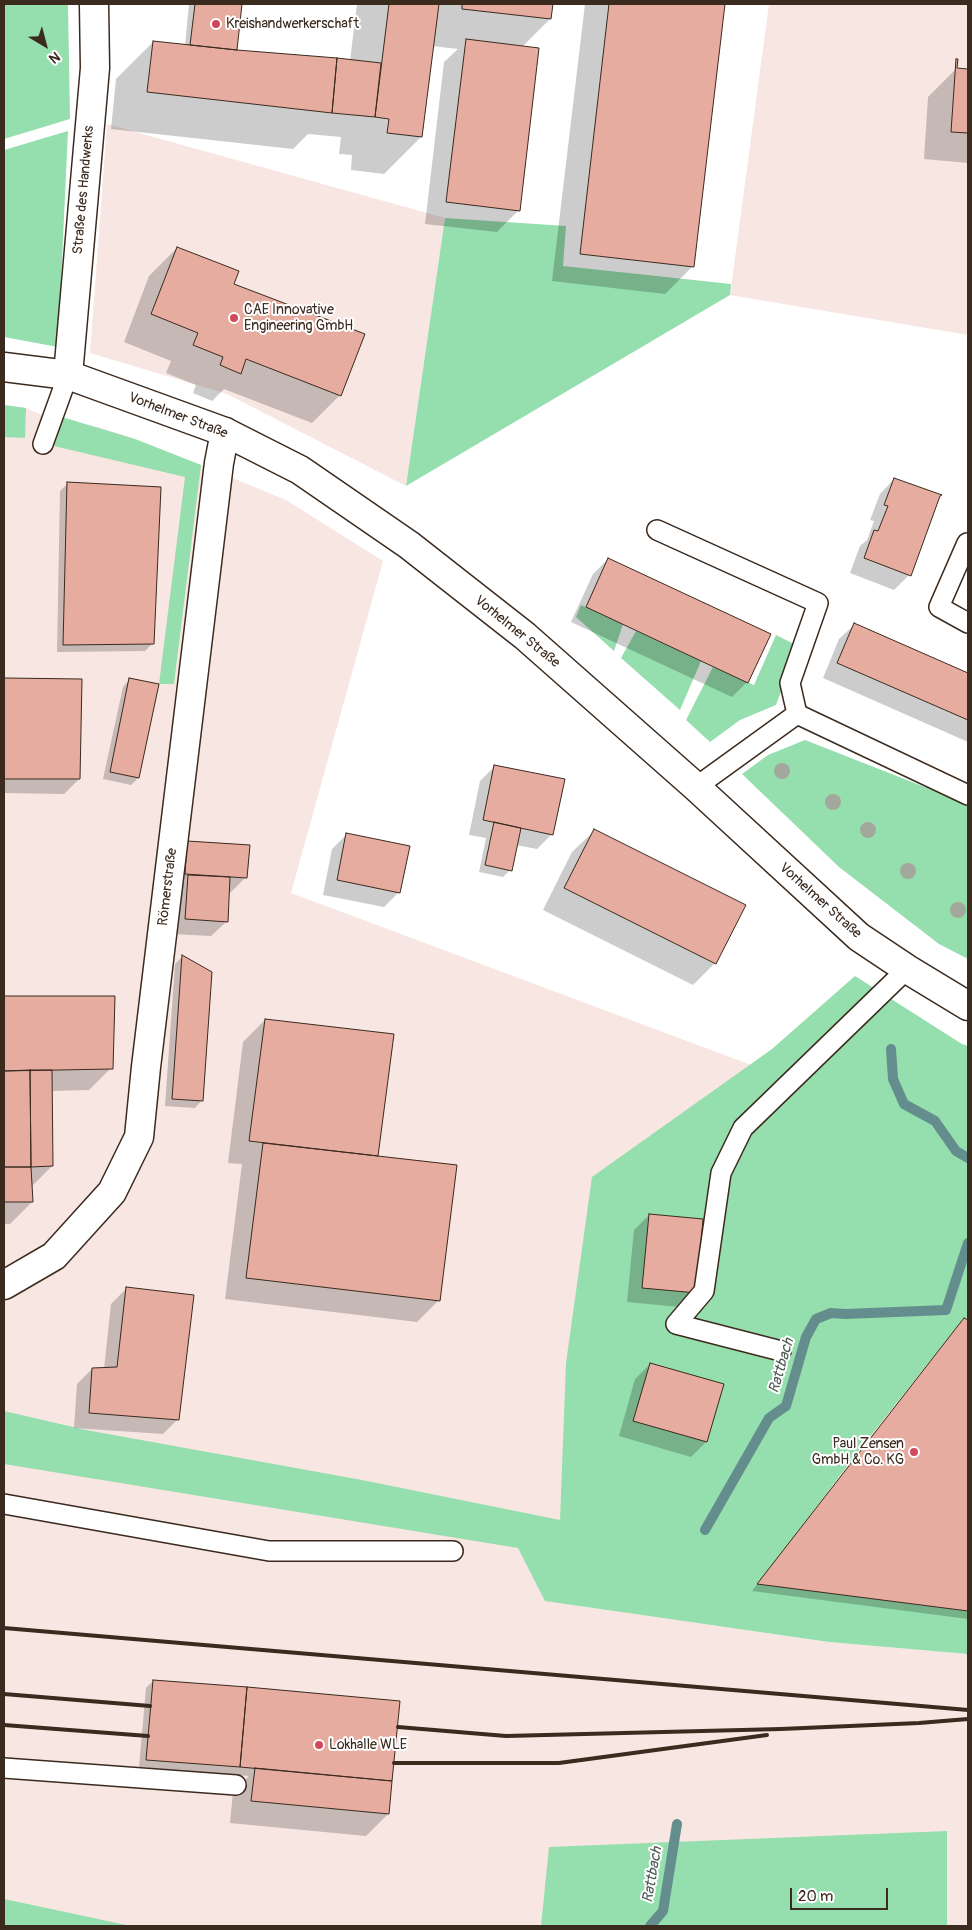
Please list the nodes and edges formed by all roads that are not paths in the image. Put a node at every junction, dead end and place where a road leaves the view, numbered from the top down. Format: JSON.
{"nodes":[{"id":1,"x":94,"y":4,"type":"edge"},
{"id":2,"x":4,"y":367,"type":"edge"},
{"id":3,"x":68,"y":375,"type":"junction"},
{"id":4,"x":225,"y":432,"type":"junction"},
{"id":5,"x":43,"y":444,"type":"dead end"},
{"id":6,"x":657,"y":530,"type":"dead end"},
{"id":7,"x":968,"y":543,"type":"edge"},
{"id":8,"x":968,"y":623,"type":"edge"},
{"id":9,"x":797,"y":714,"type":"junction"},
{"id":10,"x":696,"y":787,"type":"junction"},
{"id":11,"x":968,"y":795,"type":"edge"},
{"id":12,"x":907,"y":969,"type":"junction"},
{"id":13,"x":968,"y":1006,"type":"edge"},
{"id":14,"x":4,"y":1285,"type":"edge"},
{"id":15,"x":781,"y":1351,"type":"dead end"},
{"id":16,"x":4,"y":1504,"type":"edge"},
{"id":17,"x":453,"y":1551,"type":"dead end"},
{"id":18,"x":4,"y":1768,"type":"edge"},
{"id":19,"x":236,"y":1785,"type":"dead end"}],
"edges":[{"from":1,"to":3,"type":"street","name":"Straße des Handwerks"},
{"from":2,"to":3,"type":"street","name":"Vorhelmer Straße"},
{"from":3,"to":4,"type":"street","name":"Vorhelmer Straße"},
{"from":3,"to":5,"type":"lane"},
{"from":4,"to":10,"type":"street","name":"Vorhelmer Straße"},
{"from":4,"to":14,"type":"street","name":"Römerstraße"},
{"from":6,"to":9,"type":"lane"},
{"from":7,"to":8,"type":"lane"},
{"from":9,"to":10,"type":"lane"},
{"from":9,"to":11,"type":"lane"},
{"from":10,"to":12,"type":"street","name":"Vorhelmer Straße"},
{"from":12,"to":13,"type":"street","name":"Vorhelmer Straße"},
{"from":12,"to":15,"type":"lane"},
{"from":16,"to":17,"type":"lane"},
{"from":18,"to":19,"type":"lane"}]}
